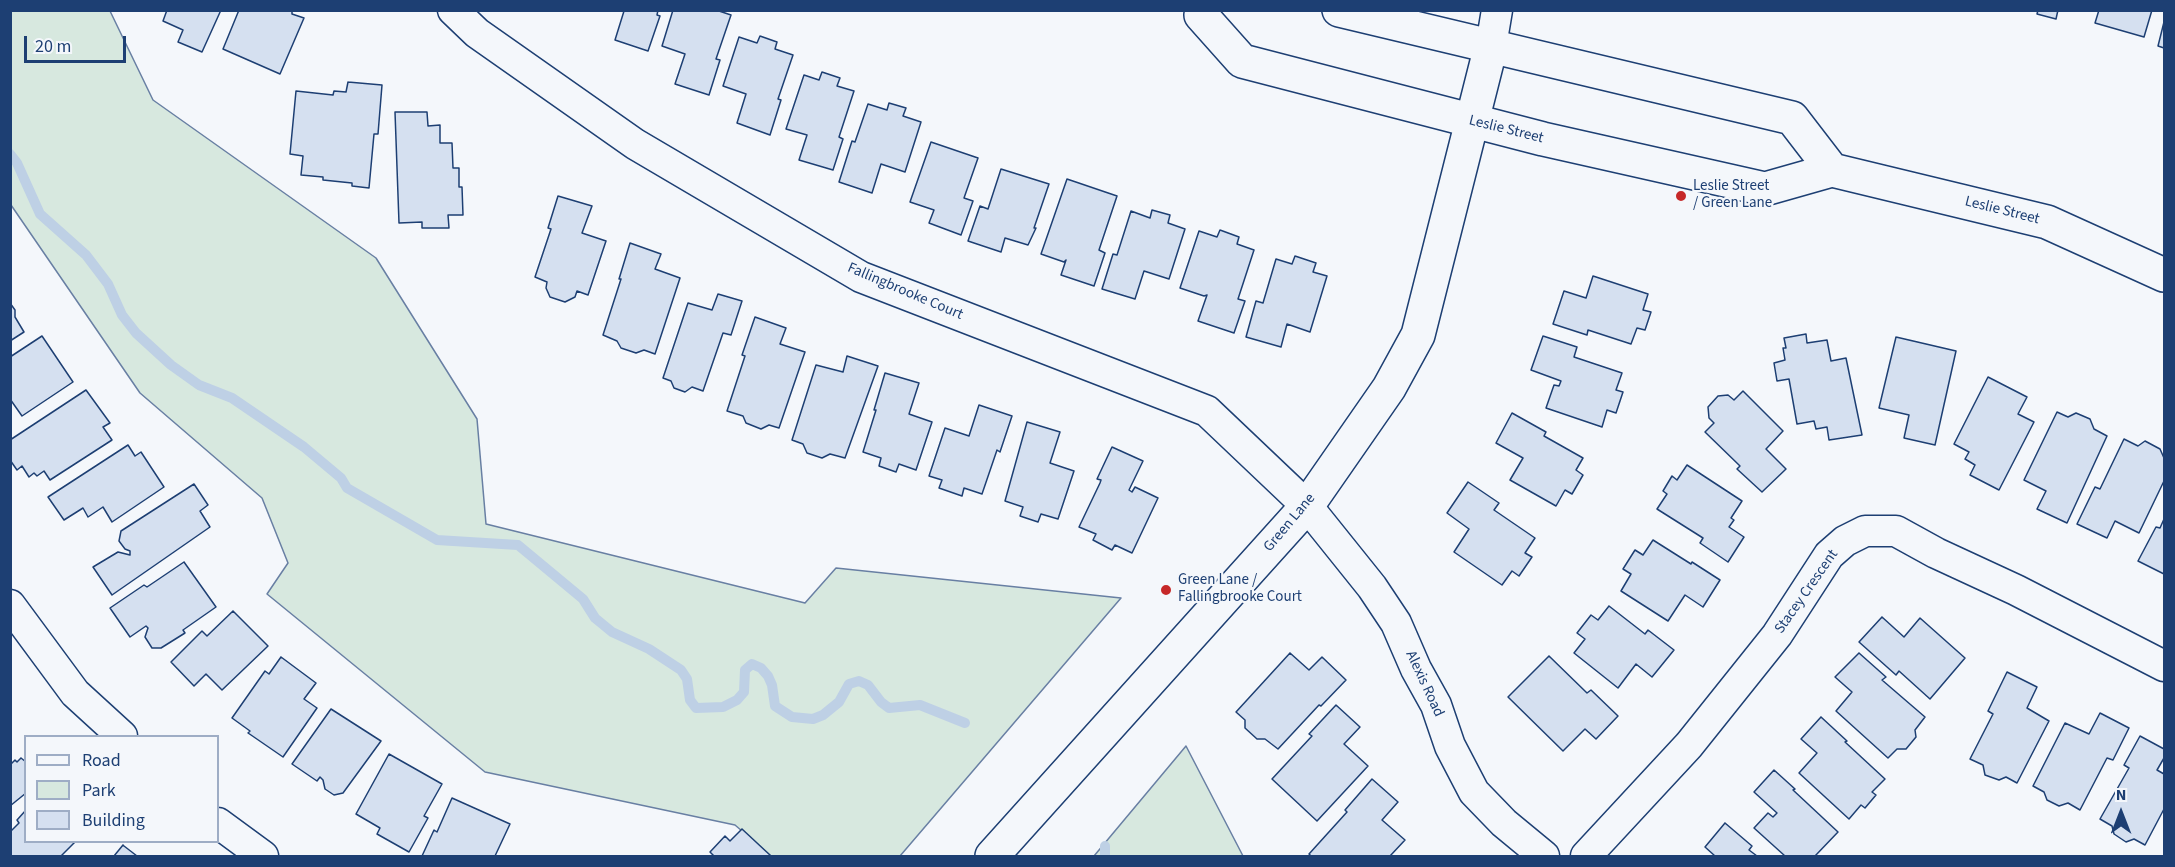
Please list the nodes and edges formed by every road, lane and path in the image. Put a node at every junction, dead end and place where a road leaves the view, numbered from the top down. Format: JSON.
{"nodes":[{"id":1,"x":453,"y":10,"type":"edge"},
{"id":2,"x":1339,"y":10,"type":"edge"},
{"id":3,"x":1497,"y":10,"type":"edge"},
{"id":4,"x":1199,"y":12,"type":"edge"},
{"id":5,"x":1491,"y":46,"type":"junction"},
{"id":6,"x":1472,"y":121,"type":"junction"},
{"id":7,"x":1832,"y":170,"type":"junction"},
{"id":8,"x":2164,"y":275,"type":"edge"},
{"id":9,"x":1307,"y":506,"type":"junction"},
{"id":10,"x":10,"y":605,"type":"edge"},
{"id":11,"x":2164,"y":666,"type":"edge"},
{"id":12,"x":121,"y":735,"type":"edge"},
{"id":13,"x":219,"y":825,"type":"edge"},
{"id":14,"x":263,"y":856,"type":"edge"},
{"id":15,"x":992,"y":856,"type":"edge"},
{"id":16,"x":1544,"y":856,"type":"edge"},
{"id":17,"x":1586,"y":856,"type":"edge"}],
"edges":[{"from":1,"to":9,"type":"street","name":"Fallingbrooke Court"},
{"from":2,"to":5,"type":"main road"},
{"from":3,"to":5,"type":"street"},
{"from":4,"to":6,"type":"main road","name":"Leslie Street"},
{"from":5,"to":6,"type":"main road","name":"Green Lane"},
{"from":5,"to":7,"type":"main road"},
{"from":6,"to":7,"type":"main road","name":"Leslie Street"},
{"from":6,"to":9,"type":"main road","name":"Green Lane"},
{"from":7,"to":8,"type":"main road","name":"Leslie Street"},
{"from":9,"to":15,"type":"main road","name":"Green Lane"},
{"from":9,"to":16,"type":"street","name":"Alexis Road"},
{"from":10,"to":12,"type":"street"},
{"from":11,"to":17,"type":"street","name":"Stacey Crescent"},
{"from":13,"to":14,"type":"street"}]}
